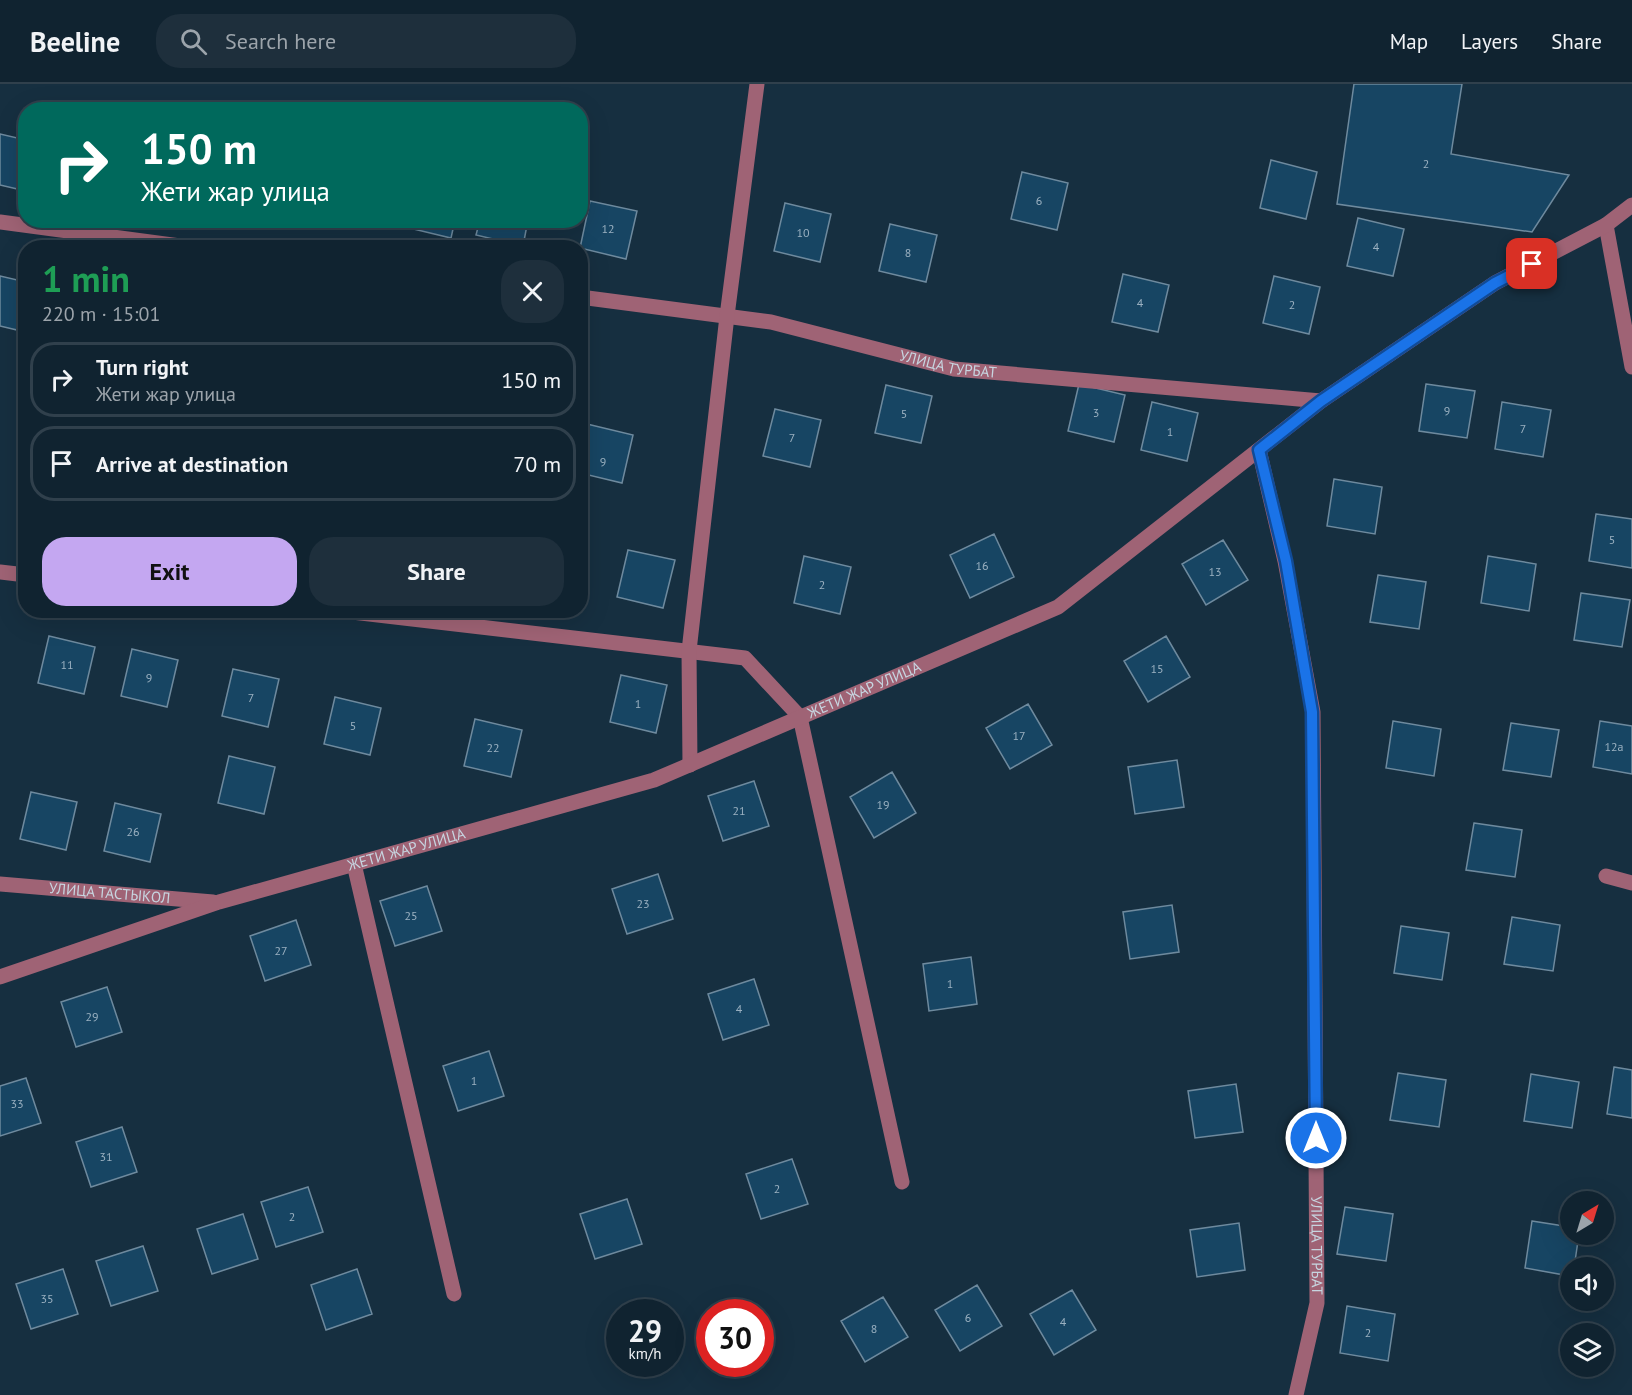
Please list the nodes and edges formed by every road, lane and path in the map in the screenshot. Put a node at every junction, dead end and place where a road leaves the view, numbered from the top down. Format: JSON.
{"nodes":[{"id":1,"x":757,"y":84,"type":"edge"},
{"id":2,"x":1632,"y":205,"type":"edge"},
{"id":3,"x":0,"y":222,"type":"edge"},
{"id":4,"x":18,"y":224,"type":"edge"},
{"id":5,"x":1606,"y":225,"type":"junction"},
{"id":6,"x":45,"y":228,"type":"edge"},
{"id":7,"x":135,"y":240,"type":"edge"},
{"id":8,"x":588,"y":298,"type":"edge"},
{"id":9,"x":727,"y":316,"type":"junction"},
{"id":10,"x":1632,"y":367,"type":"edge"},
{"id":11,"x":1321,"y":401,"type":"junction"},
{"id":12,"x":1259,"y":450,"type":"junction"},
{"id":13,"x":0,"y":572,"type":"edge"},
{"id":14,"x":18,"y":574,"type":"edge"},
{"id":15,"x":404,"y":618,"type":"edge"},
{"id":16,"x":689,"y":651,"type":"junction"},
{"id":17,"x":801,"y":717,"type":"junction"},
{"id":18,"x":690,"y":765,"type":"junction"},
{"id":19,"x":354,"y":864,"type":"junction"},
{"id":20,"x":1606,"y":876,"type":"dead end"},
{"id":21,"x":1632,"y":883,"type":"edge"},
{"id":22,"x":0,"y":884,"type":"edge"},
{"id":23,"x":219,"y":902,"type":"junction"},
{"id":24,"x":0,"y":977,"type":"edge"},
{"id":25,"x":902,"y":1182,"type":"dead end"},
{"id":26,"x":454,"y":1294,"type":"dead end"},
{"id":27,"x":1296,"y":1395,"type":"edge"}],
"edges":[{"from":1,"to":9,"type":"street"},
{"from":2,"to":5,"type":"street","name":"ЖЕТИ ЖАР УЛИЦА"},
{"from":3,"to":4,"type":"street"},
{"from":5,"to":10,"type":"street"},
{"from":5,"to":11,"type":"street","name":"ЖЕТИ ЖАР УЛИЦА"},
{"from":6,"to":7,"type":"street"},
{"from":8,"to":9,"type":"street","name":"УЛИЦА ТУРБАТ"},
{"from":9,"to":11,"type":"street","name":"УЛИЦА ТУРБАТ"},
{"from":9,"to":16,"type":"street"},
{"from":11,"to":12,"type":"street","name":"ЖЕТИ ЖАР УЛИЦА"},
{"from":12,"to":17,"type":"street","name":"ЖЕТИ ЖАР УЛИЦА"},
{"from":12,"to":27,"type":"street","name":"УЛИЦА ТУРБАТ"},
{"from":13,"to":14,"type":"street"},
{"from":15,"to":16,"type":"street"},
{"from":16,"to":17,"type":"street"},
{"from":16,"to":18,"type":"street"},
{"from":17,"to":18,"type":"street","name":"ЖЕТИ ЖАР УЛИЦА"},
{"from":17,"to":25,"type":"street"},
{"from":18,"to":19,"type":"street","name":"ЖЕТИ ЖАР УЛИЦА"},
{"from":19,"to":23,"type":"street","name":"ЖЕТИ ЖАР УЛИЦА"},
{"from":19,"to":26,"type":"street"},
{"from":20,"to":21,"type":"street"},
{"from":22,"to":23,"type":"street","name":"УЛИЦА ТАСТЫКОЛ"},
{"from":23,"to":24,"type":"street","name":"ЖЕТИ ЖАР УЛИЦА"}]}
